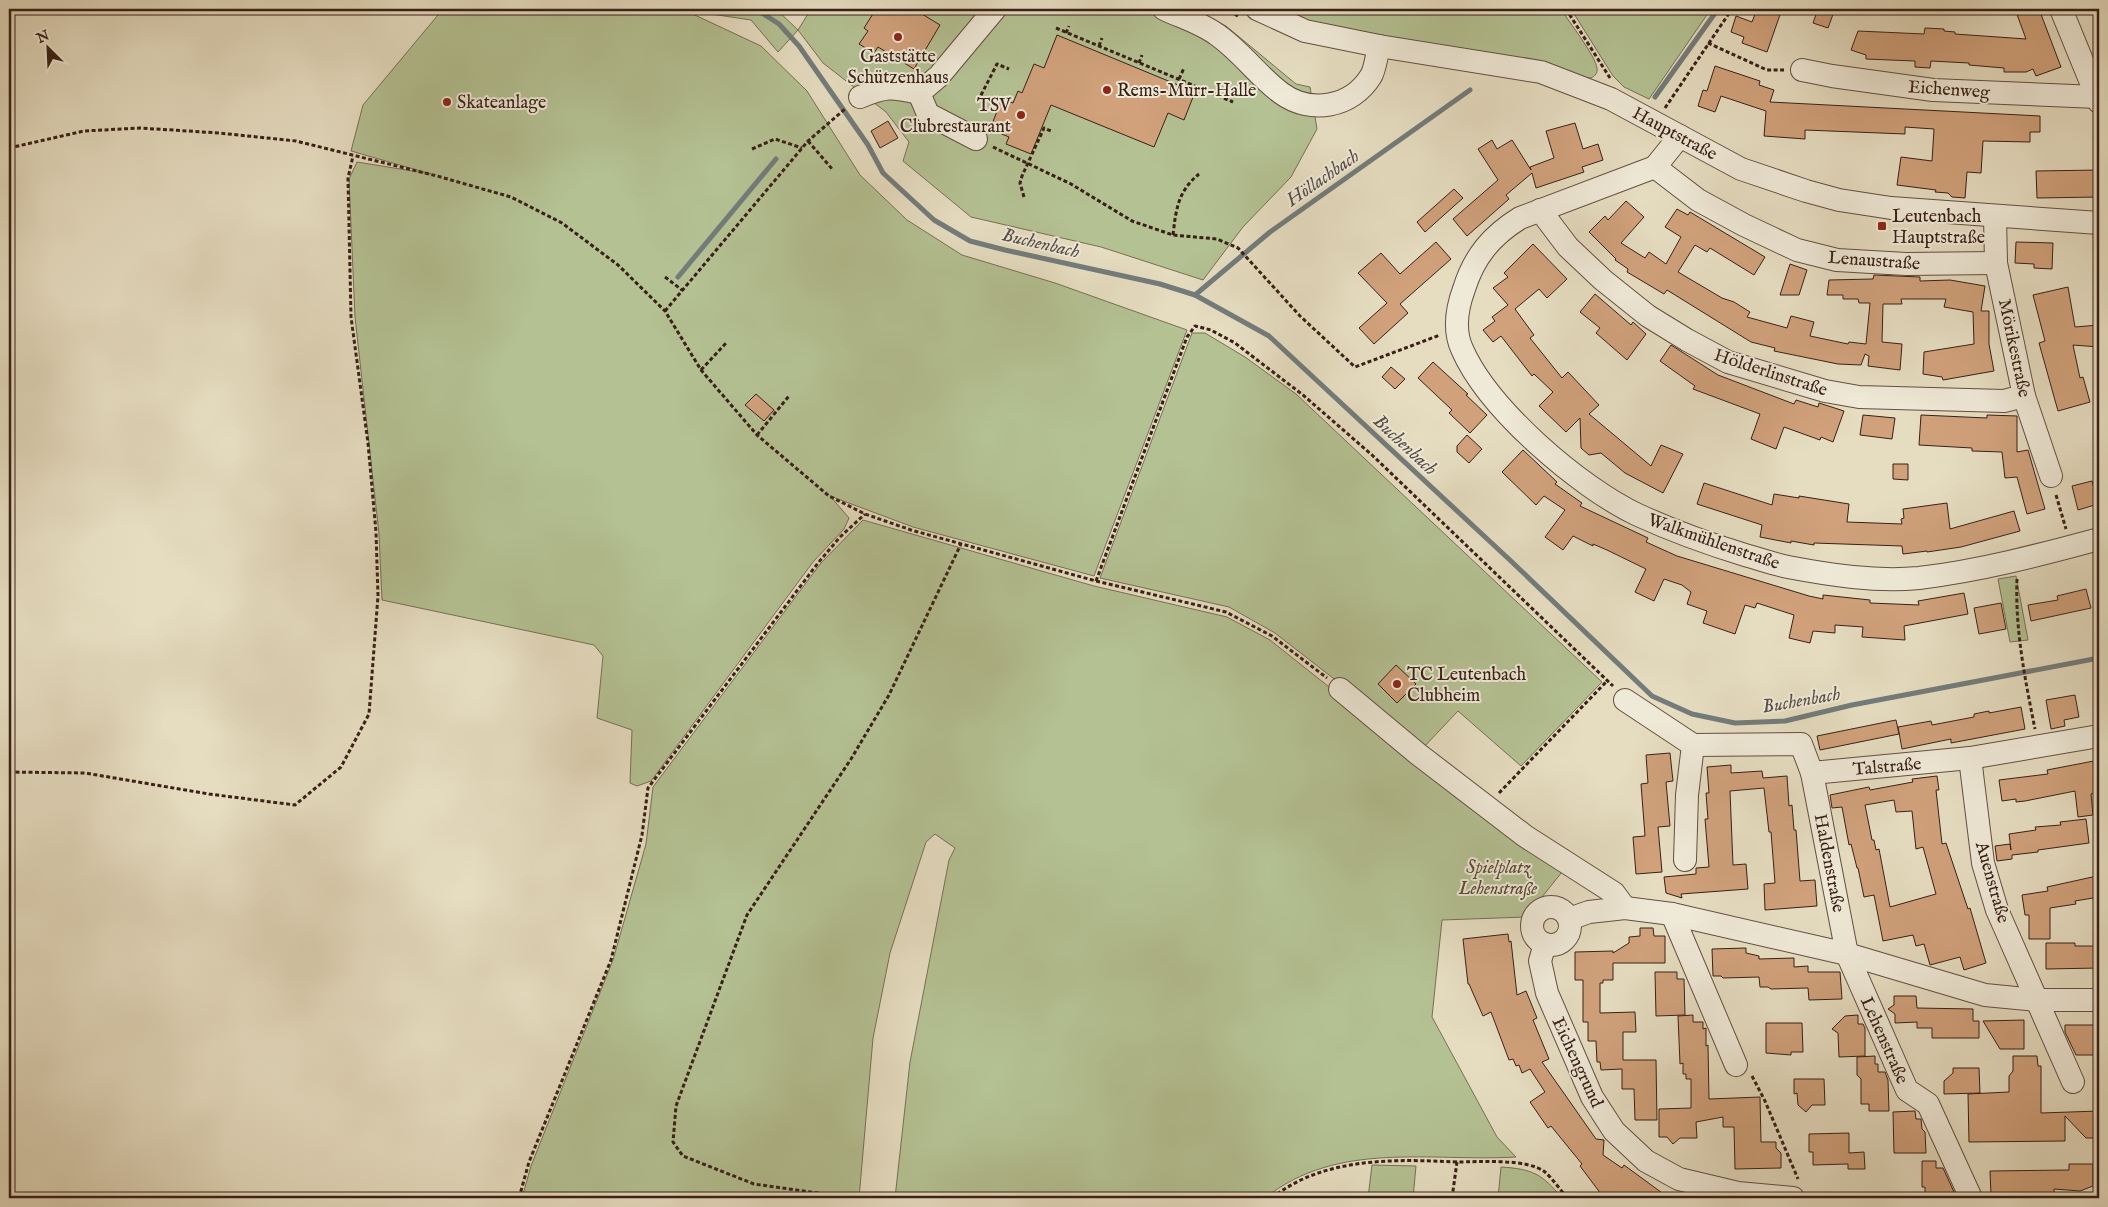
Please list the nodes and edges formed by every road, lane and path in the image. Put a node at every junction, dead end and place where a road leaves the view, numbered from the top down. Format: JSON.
{"nodes":[{"id":1,"x":995,"y":9,"type":"edge"},
{"id":2,"x":1164,"y":9,"type":"edge"},
{"id":3,"x":1258,"y":9,"type":"edge"},
{"id":4,"x":1566,"y":9,"type":"edge"},
{"id":5,"x":1732,"y":9,"type":"edge"},
{"id":6,"x":2061,"y":9,"type":"edge"},
{"id":7,"x":1069,"y":26,"type":"dead end"},
{"id":8,"x":1056,"y":28,"type":"dead end"},
{"id":9,"x":1066,"y":33,"type":"junction"},
{"id":10,"x":1102,"y":38,"type":"dead end"},
{"id":11,"x":1708,"y":43,"type":"junction"},
{"id":12,"x":1099,"y":46,"type":"junction"},
{"id":13,"x":1380,"y":46,"type":"junction"},
{"id":14,"x":1142,"y":54,"type":"dead end"},
{"id":15,"x":1139,"y":63,"type":"junction"},
{"id":16,"x":1184,"y":68,"type":"dead end"},
{"id":17,"x":1009,"y":69,"type":"dead end"},
{"id":18,"x":1802,"y":70,"type":"joint"},
{"id":19,"x":1179,"y":79,"type":"junction"},
{"id":20,"x":919,"y":93,"type":"junction"},
{"id":21,"x":860,"y":97,"type":"dead end"},
{"id":22,"x":1611,"y":99,"type":"junction"},
{"id":23,"x":2098,"y":100,"type":"edge"},
{"id":24,"x":978,"y":101,"type":"dead end"},
{"id":25,"x":1233,"y":102,"type":"dead end"},
{"id":26,"x":835,"y":116,"type":"dead end"},
{"id":27,"x":1655,"y":122,"type":"junction"},
{"id":28,"x":1051,"y":131,"type":"dead end"},
{"id":29,"x":1680,"y":136,"type":"junction"},
{"id":30,"x":976,"y":139,"type":"joint"},
{"id":31,"x":808,"y":141,"type":"junction"},
{"id":32,"x":9,"y":148,"type":"edge"},
{"id":33,"x":802,"y":148,"type":"junction"},
{"id":34,"x":752,"y":149,"type":"dead end"},
{"id":35,"x":353,"y":156,"type":"junction"},
{"id":36,"x":1029,"y":164,"type":"junction"},
{"id":37,"x":1655,"y":167,"type":"junction"},
{"id":38,"x":833,"y":170,"type":"dead end"},
{"id":39,"x":1199,"y":174,"type":"dead end"},
{"id":40,"x":1024,"y":196,"type":"dead end"},
{"id":41,"x":1540,"y":210,"type":"junction"},
{"id":42,"x":1995,"y":217,"type":"junction"},
{"id":43,"x":2099,"y":223,"type":"edge"},
{"id":44,"x":1173,"y":235,"type":"junction"},
{"id":45,"x":1996,"y":263,"type":"junction"},
{"id":46,"x":665,"y":278,"type":"dead end"},
{"id":47,"x":682,"y":290,"type":"junction"},
{"id":48,"x":664,"y":311,"type":"junction"},
{"id":49,"x":1457,"y":328,"type":"junction"},
{"id":50,"x":726,"y":343,"type":"dead end"},
{"id":51,"x":701,"y":370,"type":"junction"},
{"id":52,"x":789,"y":396,"type":"dead end"},
{"id":53,"x":2024,"y":396,"type":"junction"},
{"id":54,"x":756,"y":434,"type":"junction"},
{"id":55,"x":2051,"y":476,"type":"dead end"},
{"id":56,"x":865,"y":514,"type":"junction"},
{"id":57,"x":2099,"y":540,"type":"edge"},
{"id":58,"x":961,"y":544,"type":"junction"},
{"id":59,"x":2015,"y":560,"type":"junction"},
{"id":60,"x":1096,"y":582,"type":"junction"},
{"id":61,"x":1340,"y":689,"type":"joint"},
{"id":62,"x":1625,"y":700,"type":"dead end"},
{"id":63,"x":2099,"y":736,"type":"edge"},
{"id":64,"x":1692,"y":745,"type":"junction"},
{"id":65,"x":2038,"y":747,"type":"junction"},
{"id":66,"x":1970,"y":758,"type":"junction"},
{"id":67,"x":9,"y":772,"type":"edge"},
{"id":68,"x":1812,"y":773,"type":"junction"},
{"id":69,"x":1486,"y":807,"type":"junction"},
{"id":70,"x":1685,"y":860,"type":"dead end"},
{"id":71,"x":1625,"y":908,"type":"junction"},
{"id":72,"x":1672,"y":914,"type":"junction"},
{"id":73,"x":1569,"y":919,"type":"junction"},
{"id":74,"x":1545,"y":944,"type":"junction"},
{"id":75,"x":1847,"y":954,"type":"junction"},
{"id":76,"x":2036,"y":1000,"type":"junction"},
{"id":77,"x":2099,"y":1000,"type":"edge"},
{"id":78,"x":1744,"y":1071,"type":"joint"},
{"id":79,"x":2073,"y":1082,"type":"dead end"},
{"id":80,"x":1790,"y":1157,"type":"dead end"},
{"id":81,"x":1457,"y":1162,"type":"junction"},
{"id":82,"x":825,"y":1194,"type":"dead end"},
{"id":83,"x":519,"y":1198,"type":"edge"},
{"id":84,"x":1272,"y":1198,"type":"edge"},
{"id":85,"x":1452,"y":1198,"type":"edge"},
{"id":86,"x":1568,"y":1198,"type":"edge"},
{"id":87,"x":1793,"y":1198,"type":"edge"},
{"id":88,"x":1971,"y":1198,"type":"edge"}],
"edges":[{"from":1,"to":20,"type":"street"},
{"from":2,"to":13,"type":"street"},
{"from":3,"to":13,"type":"street","name":"Hauptstraße"},
{"from":4,"to":22,"type":"path"},
{"from":5,"to":11,"type":"path"},
{"from":6,"to":23,"type":"street"},
{"from":7,"to":9,"type":"path"},
{"from":8,"to":9,"type":"path"},
{"from":9,"to":12,"type":"path"},
{"from":10,"to":12,"type":"path"},
{"from":11,"to":18,"type":"path"},
{"from":11,"to":27,"type":"path"},
{"from":12,"to":15,"type":"path"},
{"from":13,"to":22,"type":"street","name":"Hauptstraße"},
{"from":14,"to":15,"type":"path"},
{"from":15,"to":19,"type":"path"},
{"from":16,"to":19,"type":"path"},
{"from":17,"to":24,"type":"path"},
{"from":18,"to":23,"type":"street","name":"Eichenweg"},
{"from":19,"to":25,"type":"path"},
{"from":20,"to":21,"type":"street"},
{"from":20,"to":30,"type":"street"},
{"from":22,"to":27,"type":"street","name":"Hauptstraße"},
{"from":26,"to":31,"type":"path"},
{"from":27,"to":29,"type":"street","name":"Hauptstraße"},
{"from":28,"to":36,"type":"path"},
{"from":29,"to":37,"type":"street"},
{"from":29,"to":42,"type":"street","name":"Hauptstraße"},
{"from":30,"to":36,"type":"path"},
{"from":31,"to":33,"type":"path"},
{"from":31,"to":38,"type":"path"},
{"from":32,"to":35,"type":"path"},
{"from":33,"to":34,"type":"path"},
{"from":33,"to":47,"type":"path"},
{"from":35,"to":48,"type":"path"},
{"from":35,"to":67,"type":"path"},
{"from":36,"to":40,"type":"path"},
{"from":36,"to":44,"type":"path"},
{"from":37,"to":41,"type":"street","name":"Walkmühlenstraße"},
{"from":37,"to":45,"type":"street","name":"Lenaustraße"},
{"from":39,"to":44,"type":"path"},
{"from":41,"to":49,"type":"street","name":"Walkmühlenstraße"},
{"from":41,"to":53,"type":"street","name":"Hölderlinstraße"},
{"from":42,"to":43,"type":"street","name":"Hauptstraße"},
{"from":42,"to":45,"type":"street","name":"Mörikestraße"},
{"from":44,"to":49,"type":"path"},
{"from":45,"to":53,"type":"street","name":"Mörikestraße"},
{"from":46,"to":47,"type":"path"},
{"from":47,"to":48,"type":"path"},
{"from":48,"to":51,"type":"path"},
{"from":49,"to":59,"type":"street","name":"Walkmühlenstraße"},
{"from":50,"to":51,"type":"path"},
{"from":51,"to":54,"type":"path"},
{"from":52,"to":54,"type":"path"},
{"from":53,"to":55,"type":"street","name":"Mörikestraße"},
{"from":54,"to":56,"type":"path"},
{"from":56,"to":58,"type":"path"},
{"from":56,"to":83,"type":"path"},
{"from":57,"to":59,"type":"street","name":"Walkmühlenstraße"},
{"from":58,"to":60,"type":"path"},
{"from":58,"to":82,"type":"path"},
{"from":59,"to":65,"type":"path"},
{"from":60,"to":61,"type":"path"},
{"from":60,"to":69,"type":"path"},
{"from":61,"to":69,"type":"street"},
{"from":62,"to":64,"type":"street"},
{"from":63,"to":65,"type":"street","name":"Talstraße"},
{"from":64,"to":68,"type":"street"},
{"from":64,"to":70,"type":"street"},
{"from":65,"to":66,"type":"street","name":"Talstraße"},
{"from":66,"to":68,"type":"street","name":"Talstraße"},
{"from":66,"to":76,"type":"street","name":"Auenstraße"},
{"from":68,"to":75,"type":"street","name":"Haldenstraße"},
{"from":69,"to":71,"type":"street"},
{"from":71,"to":72,"type":"street"},
{"from":71,"to":73,"type":"street"},
{"from":72,"to":75,"type":"street"},
{"from":72,"to":78,"type":"street"},
{"from":73,"to":74,"type":"street"},
{"from":73,"to":74,"type":"street"},
{"from":74,"to":87,"type":"street","name":"Eichengrund"},
{"from":75,"to":76,"type":"street"},
{"from":75,"to":88,"type":"street","name":"Lehenstraße"},
{"from":76,"to":77,"type":"street"},
{"from":76,"to":79,"type":"street"},
{"from":78,"to":80,"type":"path"},
{"from":81,"to":84,"type":"path"},
{"from":81,"to":85,"type":"path"},
{"from":81,"to":86,"type":"path"}]}
